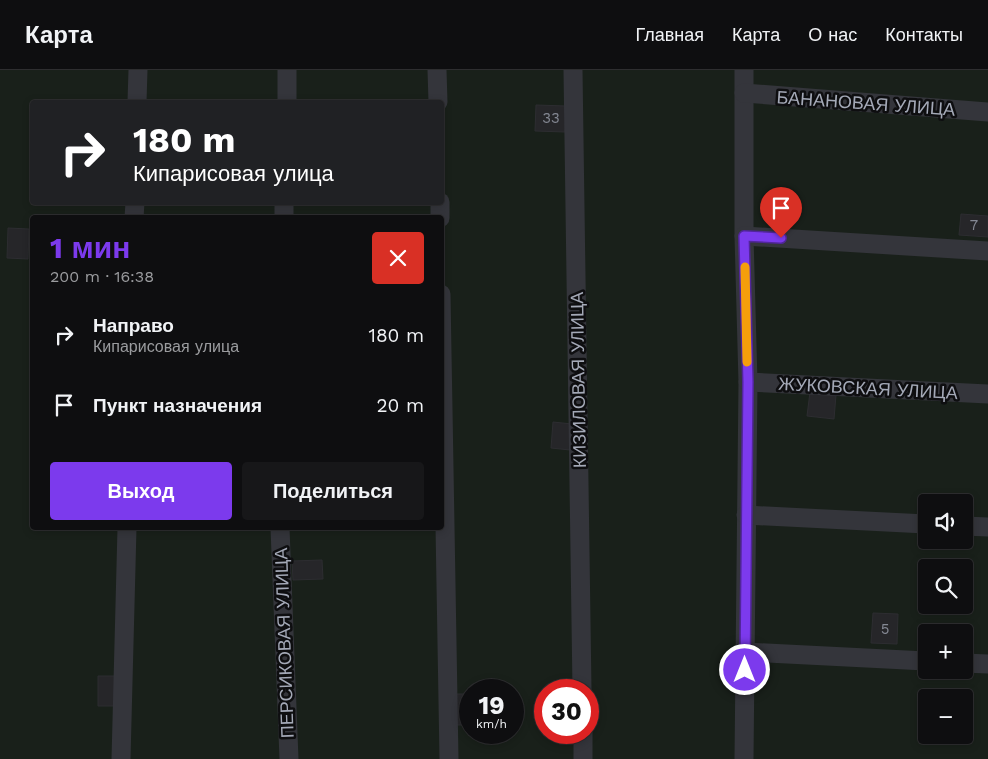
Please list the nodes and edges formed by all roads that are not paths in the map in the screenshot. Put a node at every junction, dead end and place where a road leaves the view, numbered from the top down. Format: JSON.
{"nodes":[{"id":1,"x":138,"y":70,"type":"edge"},
{"id":2,"x":288,"y":70,"type":"edge"},
{"id":3,"x":437,"y":70,"type":"edge"},
{"id":4,"x":573,"y":70,"type":"edge"},
{"id":5,"x":744,"y":70,"type":"edge"},
{"id":6,"x":744,"y":93,"type":"junction"},
{"id":7,"x":137,"y":100,"type":"edge"},
{"id":8,"x":287,"y":100,"type":"edge"},
{"id":9,"x":438,"y":100,"type":"edge"},
{"id":10,"x":988,"y":112,"type":"edge"},
{"id":11,"x":744,"y":236,"type":"junction"},
{"id":12,"x":988,"y":251,"type":"edge"},
{"id":13,"x":748,"y":382,"type":"junction"},
{"id":14,"x":988,"y":394,"type":"edge"},
{"id":15,"x":444,"y":468,"type":"edge"},
{"id":16,"x":746,"y":515,"type":"junction"},
{"id":17,"x":918,"y":524,"type":"edge"},
{"id":18,"x":973,"y":526,"type":"edge"},
{"id":19,"x":988,"y":527,"type":"edge"},
{"id":20,"x":127,"y":530,"type":"edge"},
{"id":21,"x":280,"y":530,"type":"edge"},
{"id":22,"x":745,"y":652,"type":"junction"},
{"id":23,"x":918,"y":661,"type":"edge"},
{"id":24,"x":973,"y":663,"type":"edge"},
{"id":25,"x":988,"y":664,"type":"edge"},
{"id":26,"x":582,"y":679,"type":"edge"},
{"id":27,"x":583,"y":744,"type":"edge"},
{"id":28,"x":121,"y":759,"type":"edge"},
{"id":29,"x":289,"y":759,"type":"edge"},
{"id":30,"x":449,"y":759,"type":"edge"},
{"id":31,"x":583,"y":759,"type":"edge"},
{"id":32,"x":744,"y":759,"type":"edge"}],
"edges":[{"from":1,"to":7,"type":"street"},
{"from":2,"to":8,"type":"street"},
{"from":3,"to":9,"type":"street"},
{"from":4,"to":26,"type":"street","name":"КИЗИЛОВАЯ УЛИЦА"},
{"from":5,"to":6,"type":"street"},
{"from":6,"to":10,"type":"street","name":"БАНАНОВАЯ УЛИЦА"},
{"from":6,"to":11,"type":"street"},
{"from":11,"to":12,"type":"street"},
{"from":11,"to":13,"type":"street"},
{"from":13,"to":14,"type":"street","name":"ЖУКОВСКАЯ УЛИЦА"},
{"from":13,"to":16,"type":"street"},
{"from":15,"to":30,"type":"street"},
{"from":16,"to":17,"type":"street"},
{"from":16,"to":22,"type":"street"},
{"from":18,"to":19,"type":"street"},
{"from":20,"to":28,"type":"street"},
{"from":21,"to":29,"type":"street","name":"ПЕРСИКОВАЯ УЛИЦА"},
{"from":22,"to":23,"type":"street"},
{"from":22,"to":32,"type":"street"},
{"from":24,"to":25,"type":"street"},
{"from":27,"to":31,"type":"street"}]}
